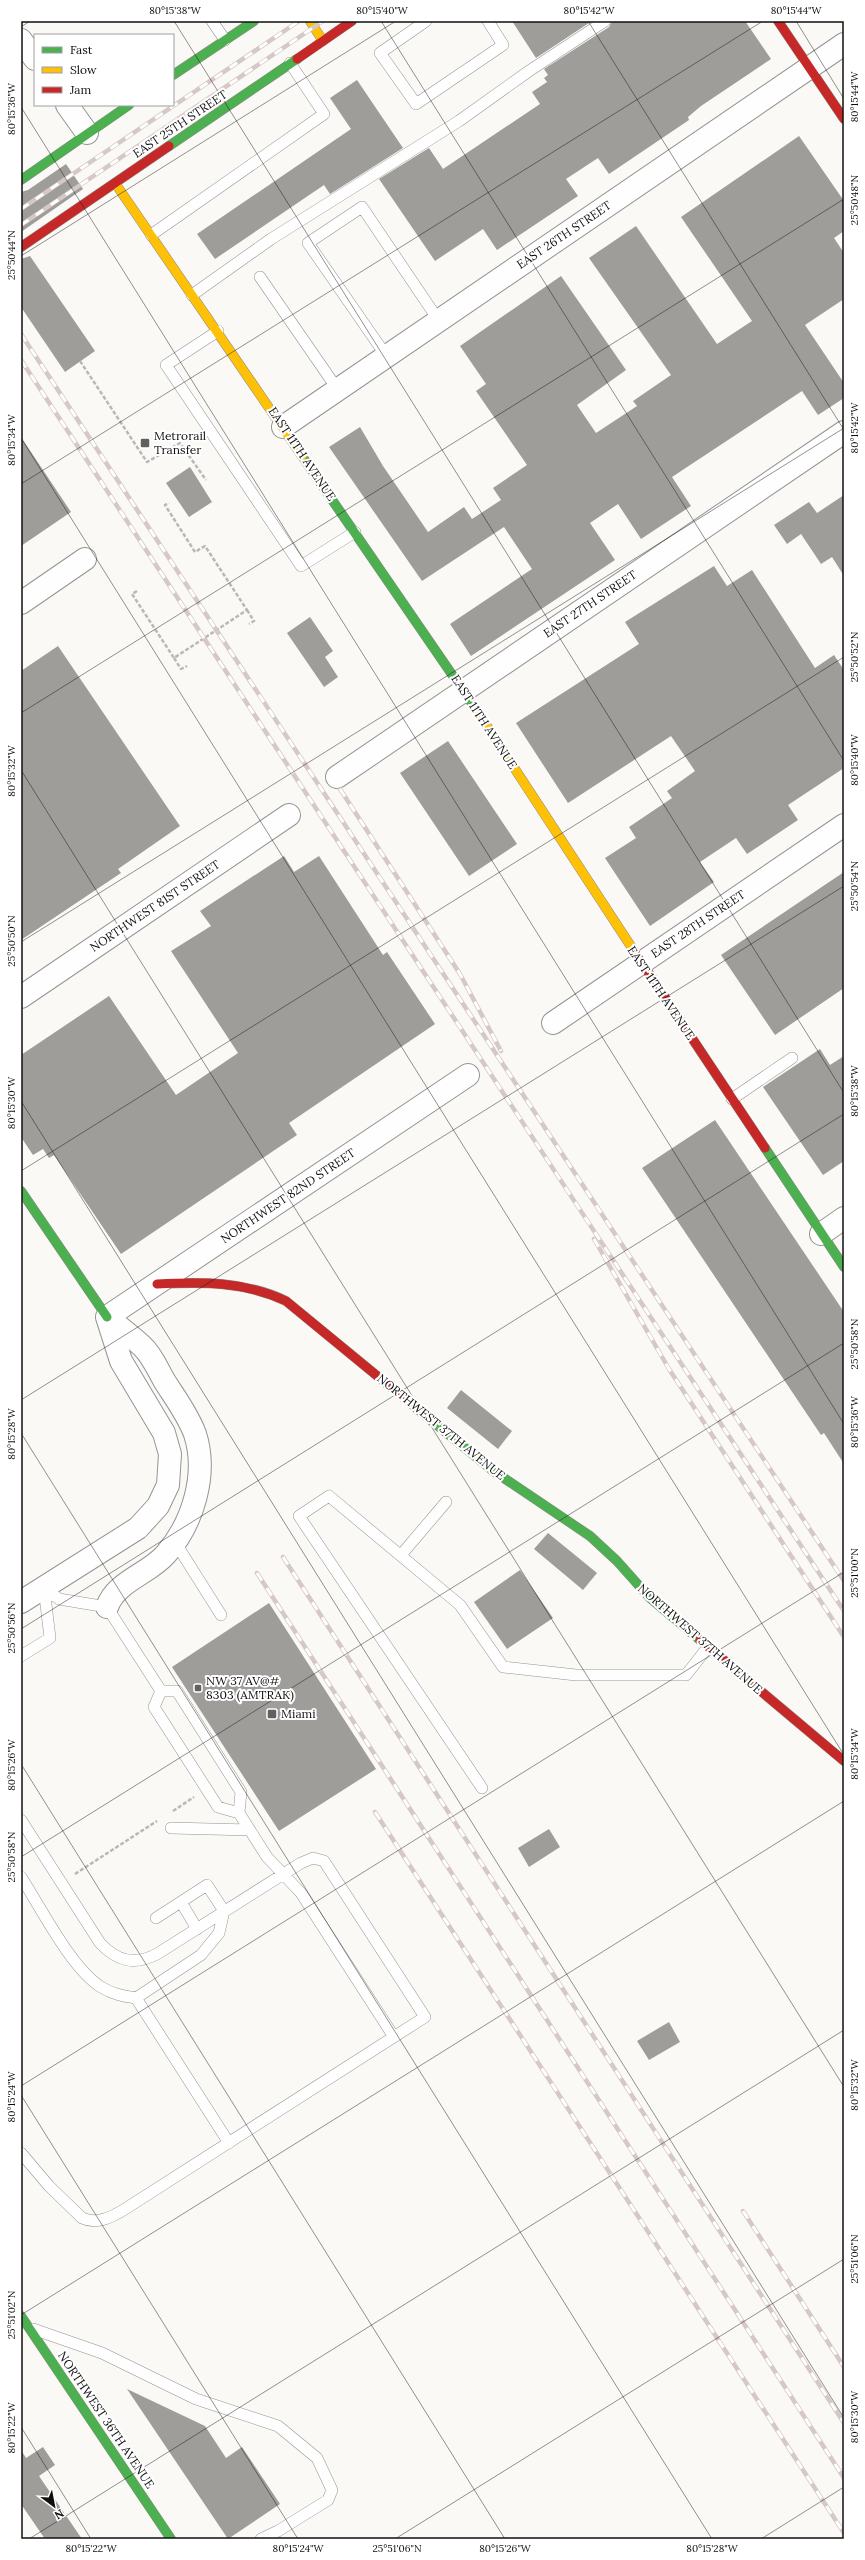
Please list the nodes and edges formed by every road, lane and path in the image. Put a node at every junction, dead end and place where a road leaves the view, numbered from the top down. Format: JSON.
{"nodes":[{"id":1,"x":212,"y":21,"type":"edge"},
{"id":2,"x":254,"y":21,"type":"edge"},
{"id":3,"x":310,"y":21,"type":"edge"},
{"id":4,"x":352,"y":21,"type":"edge"},
{"id":5,"x":426,"y":21,"type":"edge"},
{"id":6,"x":488,"y":21,"type":"edge"},
{"id":7,"x":605,"y":21,"type":"edge"},
{"id":8,"x":778,"y":21,"type":"edge"},
{"id":9,"x":21,"y":40,"type":"edge"},
{"id":10,"x":225,"y":40,"type":"junction"},
{"id":11,"x":323,"y":41,"type":"junction"},
{"id":12,"x":844,"y":44,"type":"edge"},
{"id":13,"x":34,"y":58,"type":"edge"},
{"id":14,"x":290,"y":63,"type":"junction"},
{"id":15,"x":808,"y":68,"type":"junction"},
{"id":16,"x":174,"y":74,"type":"edge"},
{"id":17,"x":68,"y":106,"type":"edge"},
{"id":18,"x":128,"y":106,"type":"edge"},
{"id":19,"x":844,"y":119,"type":"edge"},
{"id":20,"x":88,"y":134,"type":"junction"},
{"id":21,"x":21,"y":180,"type":"edge"},
{"id":22,"x":115,"y":182,"type":"junction"},
{"id":23,"x":151,"y":234,"type":"junction"},
{"id":24,"x":21,"y":246,"type":"edge"},
{"id":25,"x":260,"y":278,"type":"dead end"},
{"id":26,"x":192,"y":295,"type":"junction"},
{"id":27,"x":439,"y":321,"type":"junction"},
{"id":28,"x":218,"y":332,"type":"junction"},
{"id":29,"x":387,"y":356,"type":"junction"},
{"id":30,"x":80,"y":361,"type":"dead end"},
{"id":31,"x":338,"y":390,"type":"junction"},
{"id":32,"x":284,"y":428,"type":"junction"},
{"id":33,"x":844,"y":432,"type":"edge"},
{"id":34,"x":206,"y":480,"type":"dead end"},
{"id":35,"x":169,"y":503,"type":"dead end"},
{"id":36,"x":355,"y":532,"type":"junction"},
{"id":37,"x":85,"y":559,"type":"dead end"},
{"id":38,"x":137,"y":591,"type":"dead end"},
{"id":39,"x":21,"y":603,"type":"edge"},
{"id":40,"x":247,"y":610,"type":"junction"},
{"id":41,"x":249,"y":624,"type":"dead end"},
{"id":42,"x":174,"y":658,"type":"junction"},
{"id":43,"x":187,"y":666,"type":"dead end"},
{"id":44,"x":464,"y":690,"type":"junction"},
{"id":45,"x":337,"y":776,"type":"dead end"},
{"id":46,"x":289,"y":815,"type":"dead end"},
{"id":47,"x":844,"y":825,"type":"edge"},
{"id":48,"x":641,"y":962,"type":"junction"},
{"id":49,"x":21,"y":997,"type":"edge"},
{"id":50,"x":553,"y":1023,"type":"dead end"},
{"id":51,"x":792,"y":1058,"type":"dead end"},
{"id":52,"x":468,"y":1075,"type":"dead end"},
{"id":53,"x":732,"y":1099,"type":"junction"},
{"id":54,"x":21,"y":1191,"type":"edge"},
{"id":55,"x":844,"y":1218,"type":"edge"},
{"id":56,"x":822,"y":1234,"type":"junction"},
{"id":57,"x":844,"y":1267,"type":"edge"},
{"id":58,"x":157,"y":1284,"type":"junction"},
{"id":59,"x":107,"y":1317,"type":"junction"},
{"id":60,"x":446,"y":1502,"type":"dead end"},
{"id":61,"x":175,"y":1542,"type":"junction"},
{"id":62,"x":401,"y":1555,"type":"junction"},
{"id":63,"x":44,"y":1588,"type":"junction"},
{"id":64,"x":21,"y":1602,"type":"edge"},
{"id":65,"x":107,"y":1608,"type":"junction"},
{"id":66,"x":221,"y":1616,"type":"dead end"},
{"id":67,"x":708,"y":1647,"type":"junction"},
{"id":68,"x":21,"y":1656,"type":"edge"},
{"id":69,"x":161,"y":1691,"type":"junction"},
{"id":70,"x":844,"y":1761,"type":"edge"},
{"id":71,"x":482,"y":1788,"type":"dead end"},
{"id":72,"x":207,"y":1789,"type":"junction"},
{"id":73,"x":170,"y":1812,"type":"dead end"},
{"id":74,"x":239,"y":1813,"type":"junction"},
{"id":75,"x":164,"y":1817,"type":"dead end"},
{"id":76,"x":21,"y":1820,"type":"edge"},
{"id":77,"x":171,"y":1828,"type":"dead end"},
{"id":78,"x":250,"y":1830,"type":"junction"},
{"id":79,"x":283,"y":1874,"type":"junction"},
{"id":80,"x":21,"y":1877,"type":"edge"},
{"id":81,"x":61,"y":1882,"type":"junction"},
{"id":82,"x":181,"y":1902,"type":"junction"},
{"id":83,"x":224,"y":1911,"type":"junction"},
{"id":84,"x":156,"y":1918,"type":"dead end"},
{"id":85,"x":197,"y":1929,"type":"junction"},
{"id":86,"x":136,"y":1998,"type":"junction"},
{"id":87,"x":394,"y":2037,"type":"junction"},
{"id":88,"x":229,"y":2143,"type":"junction"},
{"id":89,"x":21,"y":2153,"type":"edge"},
{"id":90,"x":21,"y":2316,"type":"edge"},
{"id":91,"x":30,"y":2328,"type":"junction"},
{"id":92,"x":171,"y":2539,"type":"edge"},
{"id":93,"x":262,"y":2539,"type":"edge"}],
"edges":[{"from":1,"to":10,"type":"lane"},
{"from":2,"to":10,"type":"street"},
{"from":3,"to":11,"type":"street"},
{"from":4,"to":11,"type":"street","name":"EAST 25TH STREET"},
{"from":5,"to":6,"type":"lane"},
{"from":7,"to":26,"type":"lane"},
{"from":8,"to":15,"type":"street"},
{"from":9,"to":13,"type":"street"},
{"from":10,"to":16,"type":"street"},
{"from":11,"to":14,"type":"street","name":"EAST 25TH STREET"},
{"from":12,"to":15,"type":"street","name":"EAST 26TH STREET"},
{"from":14,"to":22,"type":"street","name":"EAST 25TH STREET"},
{"from":14,"to":23,"type":"lane"},
{"from":15,"to":19,"type":"street"},
{"from":15,"to":27,"type":"street","name":"EAST 26TH STREET"},
{"from":17,"to":20,"type":"street"},
{"from":18,"to":20,"type":"street"},
{"from":20,"to":21,"type":"street"},
{"from":22,"to":23,"type":"street","name":"EAST 11TH AVENUE"},
{"from":22,"to":24,"type":"street","name":"EAST 25TH STREET"},
{"from":23,"to":26,"type":"street","name":"EAST 11TH AVENUE"},
{"from":25,"to":31,"type":"lane"},
{"from":26,"to":28,"type":"street","name":"EAST 11TH AVENUE"},
{"from":27,"to":29,"type":"street","name":"EAST 26TH STREET"},
{"from":27,"to":29,"type":"lane"},
{"from":28,"to":32,"type":"street","name":"EAST 11TH AVENUE"},
{"from":28,"to":36,"type":"lane"},
{"from":29,"to":31,"type":"street","name":"EAST 26TH STREET"},
{"from":30,"to":34,"type":"path"},
{"from":31,"to":32,"type":"street","name":"EAST 26TH STREET"},
{"from":32,"to":36,"type":"street","name":"EAST 11TH AVENUE"},
{"from":33,"to":44,"type":"street","name":"EAST 27TH STREET"},
{"from":35,"to":40,"type":"path"},
{"from":36,"to":44,"type":"street","name":"EAST 11TH AVENUE"},
{"from":37,"to":39,"type":"street"},
{"from":38,"to":42,"type":"path"},
{"from":40,"to":41,"type":"path"},
{"from":40,"to":42,"type":"path"},
{"from":42,"to":43,"type":"path"},
{"from":44,"to":45,"type":"street","name":"EAST 27TH STREET"},
{"from":44,"to":48,"type":"street","name":"EAST 11TH AVENUE"},
{"from":46,"to":49,"type":"street","name":"NORTHWEST 81ST STREET"},
{"from":47,"to":48,"type":"street","name":"EAST 28TH STREET"},
{"from":48,"to":50,"type":"street","name":"EAST 28TH STREET"},
{"from":48,"to":53,"type":"street","name":"EAST 11TH AVENUE"},
{"from":51,"to":53,"type":"lane"},
{"from":52,"to":58,"type":"street","name":"NORTHWEST 82ND STREET"},
{"from":53,"to":56,"type":"street","name":"EAST 11TH AVENUE"},
{"from":54,"to":59,"type":"street"},
{"from":55,"to":56,"type":"street"},
{"from":56,"to":57,"type":"street","name":"EAST 11TH AVENUE"},
{"from":58,"to":59,"type":"street","name":"NORTHWEST 82ND STREET"},
{"from":58,"to":67,"type":"street","name":"NORTHWEST 37TH AVENUE"},
{"from":59,"to":61,"type":"street"},
{"from":59,"to":63,"type":"street"},
{"from":60,"to":62,"type":"lane"},
{"from":61,"to":65,"type":"street"},
{"from":61,"to":66,"type":"lane"},
{"from":62,"to":67,"type":"lane"},
{"from":62,"to":71,"type":"lane"},
{"from":63,"to":64,"type":"street"},
{"from":63,"to":65,"type":"lane"},
{"from":63,"to":68,"type":"lane"},
{"from":65,"to":69,"type":"lane"},
{"from":67,"to":70,"type":"street","name":"NORTHWEST 37TH AVENUE"},
{"from":69,"to":72,"type":"lane"},
{"from":69,"to":74,"type":"lane"},
{"from":72,"to":73,"type":"path"},
{"from":72,"to":74,"type":"lane"},
{"from":74,"to":78,"type":"lane"},
{"from":75,"to":81,"type":"path"},
{"from":76,"to":81,"type":"lane"},
{"from":77,"to":78,"type":"lane"},
{"from":78,"to":79,"type":"lane"},
{"from":79,"to":83,"type":"lane"},
{"from":79,"to":87,"type":"lane"},
{"from":79,"to":87,"type":"lane"},
{"from":80,"to":86,"type":"lane"},
{"from":81,"to":85,"type":"lane"},
{"from":82,"to":83,"type":"lane"},
{"from":82,"to":84,"type":"lane"},
{"from":82,"to":85,"type":"lane"},
{"from":83,"to":85,"type":"lane"},
{"from":83,"to":86,"type":"lane"},
{"from":86,"to":88,"type":"lane"},
{"from":87,"to":88,"type":"lane"},
{"from":88,"to":89,"type":"lane"},
{"from":90,"to":91,"type":"street","name":"NORTHWEST 36TH AVENUE"},
{"from":91,"to":92,"type":"street","name":"NORTHWEST 36TH AVENUE"},
{"from":91,"to":93,"type":"lane"}]}
